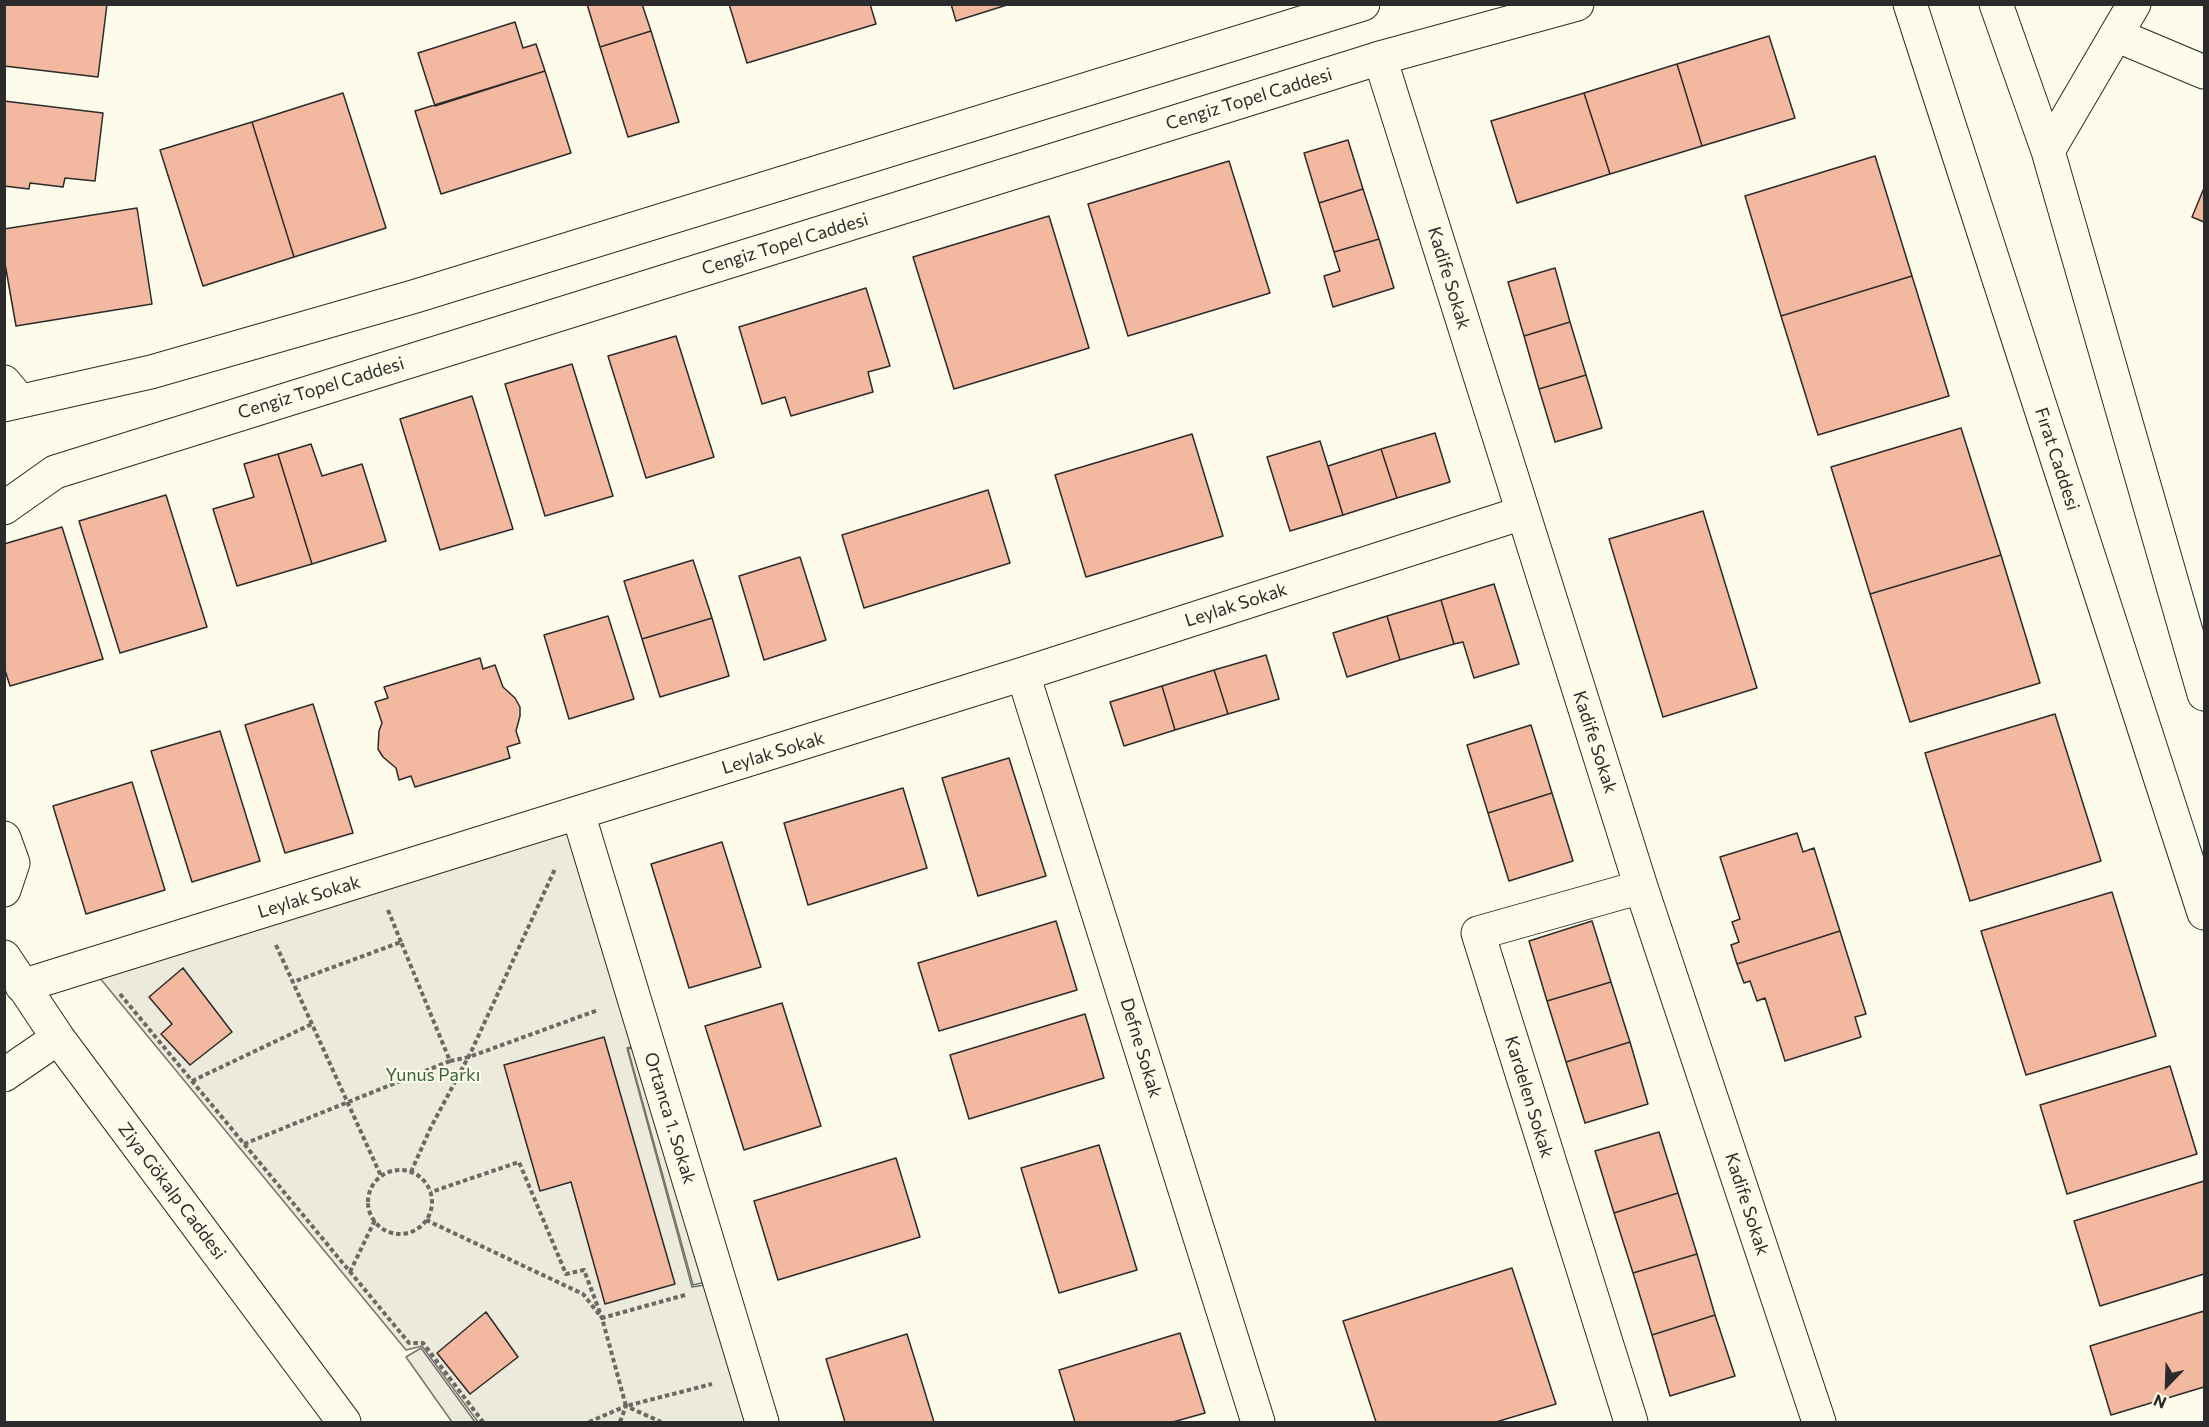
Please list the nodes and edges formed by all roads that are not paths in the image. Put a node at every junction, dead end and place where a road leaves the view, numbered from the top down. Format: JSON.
{"nodes":[{"id":1,"x":1363,"y":4,"type":"edge"},
{"id":2,"x":1577,"y":4,"type":"edge"},
{"id":3,"x":1910,"y":4,"type":"edge"},
{"id":4,"x":1996,"y":4,"type":"edge"},
{"id":5,"x":2134,"y":4,"type":"edge"},
{"id":6,"x":2116,"y":35,"type":"junction"},
{"id":7,"x":1380,"y":58,"type":"junction"},
{"id":8,"x":2205,"y":72,"type":"edge"},
{"id":9,"x":2048,"y":151,"type":"junction"},
{"id":10,"x":10,"y":396,"type":"edge"},
{"id":11,"x":4,"y":508,"type":"edge"},
{"id":12,"x":1522,"y":513,"type":"junction"},
{"id":13,"x":1023,"y":674,"type":"junction"},
{"id":14,"x":2205,"y":694,"type":"edge"},
{"id":15,"x":578,"y":813,"type":"junction"},
{"id":16,"x":4,"y":838,"type":"edge"},
{"id":17,"x":1641,"y":887,"type":"junction"},
{"id":18,"x":4,"y":890,"type":"edge"},
{"id":19,"x":2205,"y":913,"type":"edge"},
{"id":20,"x":4,"y":957,"type":"edge"},
{"id":21,"x":22,"y":986,"type":"junction"},
{"id":22,"x":58,"y":1038,"type":"junction"},
{"id":23,"x":4,"y":1075,"type":"edge"},
{"id":24,"x":344,"y":1422,"type":"edge"},
{"id":25,"x":762,"y":1422,"type":"edge"},
{"id":26,"x":1258,"y":1422,"type":"edge"},
{"id":27,"x":1631,"y":1422,"type":"edge"},
{"id":28,"x":1820,"y":1422,"type":"edge"}],
"edges":[{"from":1,"to":10,"type":"street"},
{"from":2,"to":7,"type":"street","name":"Cengiz Topel Caddesi"},
{"from":3,"to":19,"type":"street","name":"Fırat Caddesi"},
{"from":4,"to":9,"type":"street"},
{"from":5,"to":6,"type":"street"},
{"from":6,"to":8,"type":"street"},
{"from":6,"to":9,"type":"street"},
{"from":7,"to":11,"type":"street","name":"Cengiz Topel Caddesi"},
{"from":7,"to":12,"type":"street","name":"Kadife Sokak"},
{"from":9,"to":14,"type":"street"},
{"from":12,"to":13,"type":"street","name":"Leylak Sokak"},
{"from":12,"to":17,"type":"street","name":"Kadife Sokak"},
{"from":13,"to":15,"type":"street","name":"Leylak Sokak"},
{"from":13,"to":26,"type":"street","name":"Defne Sokak"},
{"from":15,"to":21,"type":"street","name":"Leylak Sokak"},
{"from":15,"to":25,"type":"street","name":"Ortanca 1. Sokak"},
{"from":16,"to":18,"type":"street"},
{"from":17,"to":27,"type":"street","name":"Kardelen Sokak"},
{"from":17,"to":28,"type":"street","name":"Kadife Sokak"},
{"from":20,"to":21,"type":"street","name":"Ziya Gökalp Caddesi"},
{"from":21,"to":22,"type":"street","name":"Ziya Gökalp Caddesi"},
{"from":22,"to":23,"type":"street"},
{"from":22,"to":24,"type":"street","name":"Ziya Gökalp Caddesi"}]}
